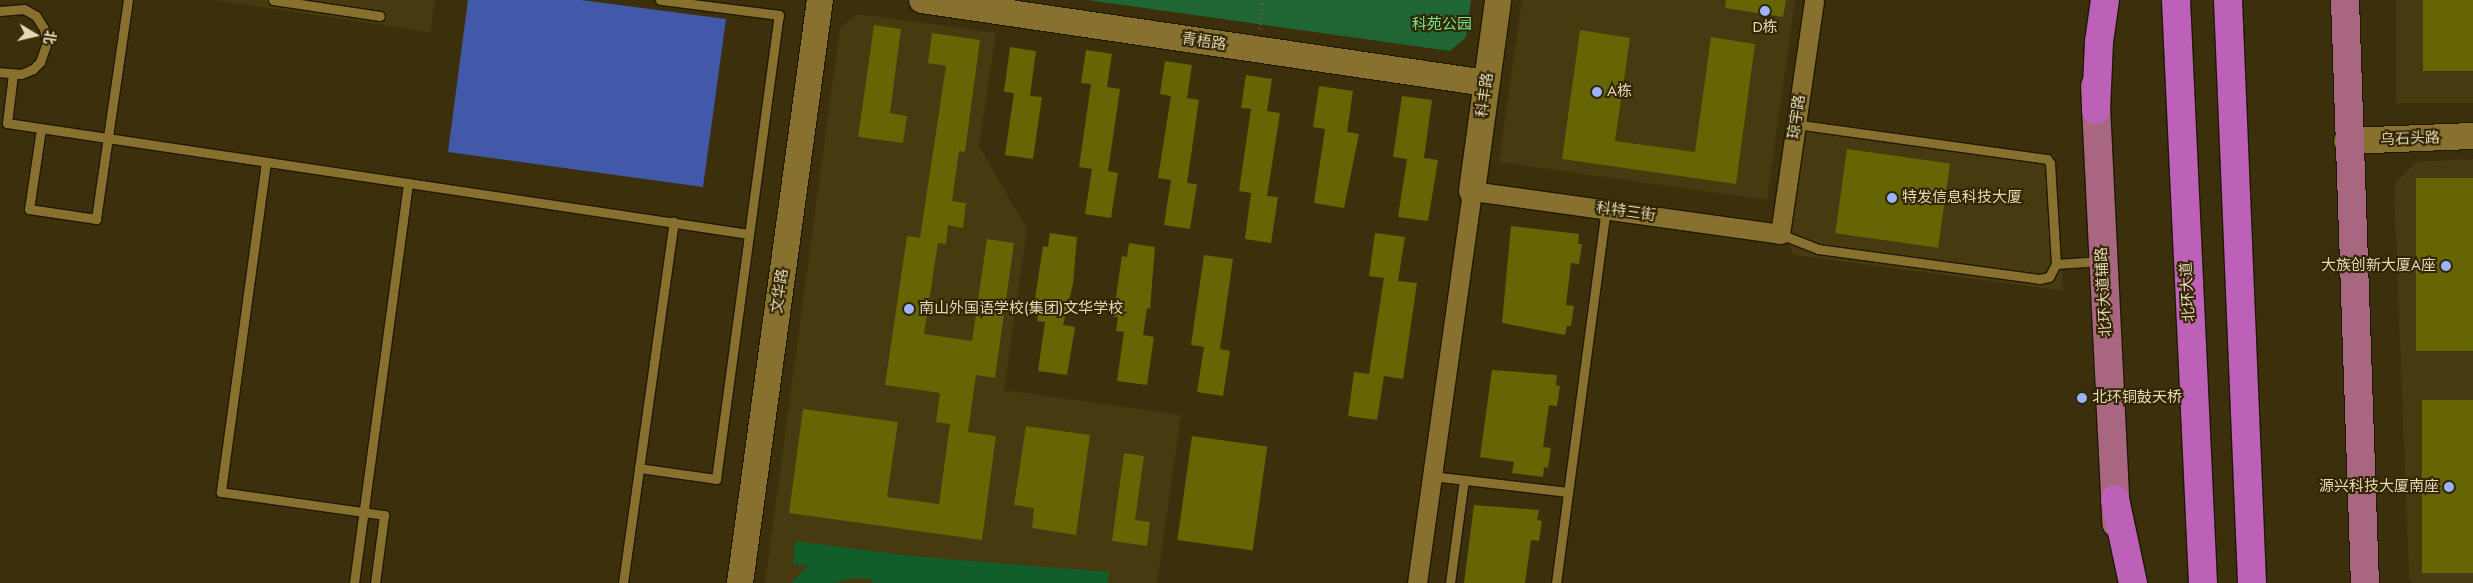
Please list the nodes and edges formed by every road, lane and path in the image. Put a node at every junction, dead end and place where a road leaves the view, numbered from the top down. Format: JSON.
{"nodes":[{"id":1,"x":128,"y":0,"type":"edge"},
{"id":2,"x":273,"y":0,"type":"edge"},
{"id":3,"x":660,"y":0,"type":"edge"},
{"id":4,"x":820,"y":0,"type":"edge"},
{"id":5,"x":922,"y":0,"type":"edge"},
{"id":6,"x":1263,"y":0,"type":"edge"},
{"id":7,"x":1498,"y":0,"type":"edge"},
{"id":8,"x":1814,"y":0,"type":"edge"},
{"id":9,"x":2093,"y":0,"type":"edge"},
{"id":10,"x":2105,"y":0,"type":"edge"},
{"id":11,"x":2176,"y":0,"type":"edge"},
{"id":12,"x":2228,"y":0,"type":"edge"},
{"id":13,"x":2344,"y":0,"type":"edge"},
{"id":14,"x":0,"y":10,"type":"edge"},
{"id":15,"x":380,"y":16,"type":"dead end"},
{"id":16,"x":1260,"y":31,"type":"dead end"},
{"id":17,"x":0,"y":72,"type":"edge"},
{"id":18,"x":13,"y":74,"type":"junction"},
{"id":19,"x":1486,"y":83,"type":"junction"},
{"id":20,"x":2096,"y":110,"type":"junction"},
{"id":21,"x":1796,"y":124,"type":"junction"},
{"id":22,"x":41,"y":129,"type":"junction"},
{"id":23,"x":2473,"y":136,"type":"edge"},
{"id":24,"x":108,"y":138,"type":"junction"},
{"id":25,"x":2347,"y":141,"type":"junction"},
{"id":26,"x":266,"y":162,"type":"junction"},
{"id":27,"x":408,"y":183,"type":"junction"},
{"id":28,"x":1472,"y":191,"type":"junction"},
{"id":29,"x":1606,"y":210,"type":"junction"},
{"id":30,"x":674,"y":222,"type":"junction"},
{"id":31,"x":749,"y":234,"type":"junction"},
{"id":32,"x":1780,"y":234,"type":"junction"},
{"id":33,"x":2103,"y":261,"type":"junction"},
{"id":34,"x":2056,"y":264,"type":"junction"},
{"id":35,"x":639,"y":468,"type":"junction"},
{"id":36,"x":1432,"y":476,"type":"junction"},
{"id":37,"x":1464,"y":480,"type":"junction"},
{"id":38,"x":1568,"y":492,"type":"junction"},
{"id":39,"x":2114,"y":500,"type":"junction"},
{"id":40,"x":363,"y":513,"type":"junction"},
{"id":41,"x":354,"y":583,"type":"edge"},
{"id":42,"x":375,"y":583,"type":"edge"},
{"id":43,"x":623,"y":583,"type":"edge"},
{"id":44,"x":740,"y":583,"type":"edge"},
{"id":45,"x":1417,"y":583,"type":"edge"},
{"id":46,"x":1450,"y":583,"type":"edge"},
{"id":47,"x":1556,"y":583,"type":"edge"},
{"id":48,"x":2121,"y":583,"type":"edge"},
{"id":49,"x":2133,"y":583,"type":"edge"},
{"id":50,"x":2203,"y":583,"type":"edge"},
{"id":51,"x":2252,"y":583,"type":"edge"},
{"id":52,"x":2365,"y":583,"type":"edge"}],
"edges":[{"from":1,"to":24,"type":"lane"},
{"from":2,"to":15,"type":"lane"},
{"from":3,"to":31,"type":"lane"},
{"from":4,"to":44,"type":"street","name":"文华路"},
{"from":5,"to":19,"type":"street","name":"青梧路"},
{"from":6,"to":16,"type":"path"},
{"from":7,"to":19,"type":"street","name":"科丰路"},
{"from":8,"to":21,"type":"street","name":"琼宇路"},
{"from":9,"to":20,"type":"main road","name":"北环大道辅路"},
{"from":10,"to":20,"type":"highway"},
{"from":11,"to":50,"type":"highway","name":"北环大道"},
{"from":12,"to":51,"type":"highway"},
{"from":13,"to":25,"type":"main road"},
{"from":14,"to":18,"type":"lane"},
{"from":17,"to":18,"type":"lane"},
{"from":18,"to":22,"type":"lane"},
{"from":19,"to":28,"type":"street","name":"科丰路"},
{"from":20,"to":33,"type":"main road","name":"北环大道辅路"},
{"from":21,"to":32,"type":"street","name":"琼宇路"},
{"from":21,"to":34,"type":"lane"},
{"from":22,"to":24,"type":"lane"},
{"from":22,"to":24,"type":"lane"},
{"from":23,"to":25,"type":"street","name":"乌石头路"},
{"from":24,"to":26,"type":"lane"},
{"from":25,"to":52,"type":"main road"},
{"from":26,"to":27,"type":"lane"},
{"from":26,"to":40,"type":"lane"},
{"from":27,"to":30,"type":"lane"},
{"from":27,"to":40,"type":"lane"},
{"from":28,"to":29,"type":"street","name":"科特三街"},
{"from":28,"to":36,"type":"street"},
{"from":29,"to":32,"type":"street","name":"科特三街"},
{"from":29,"to":38,"type":"lane"},
{"from":30,"to":31,"type":"lane"},
{"from":30,"to":35,"type":"lane"},
{"from":31,"to":35,"type":"lane"},
{"from":32,"to":34,"type":"lane"},
{"from":33,"to":34,"type":"lane"},
{"from":33,"to":39,"type":"main road","name":"北环大道辅路"},
{"from":35,"to":43,"type":"lane"},
{"from":36,"to":37,"type":"lane"},
{"from":36,"to":45,"type":"street"},
{"from":37,"to":38,"type":"lane"},
{"from":37,"to":46,"type":"lane"},
{"from":38,"to":47,"type":"lane"},
{"from":39,"to":48,"type":"main road","name":"北环大道辅路"},
{"from":39,"to":49,"type":"highway"},
{"from":40,"to":41,"type":"lane"},
{"from":40,"to":42,"type":"lane"}]}
